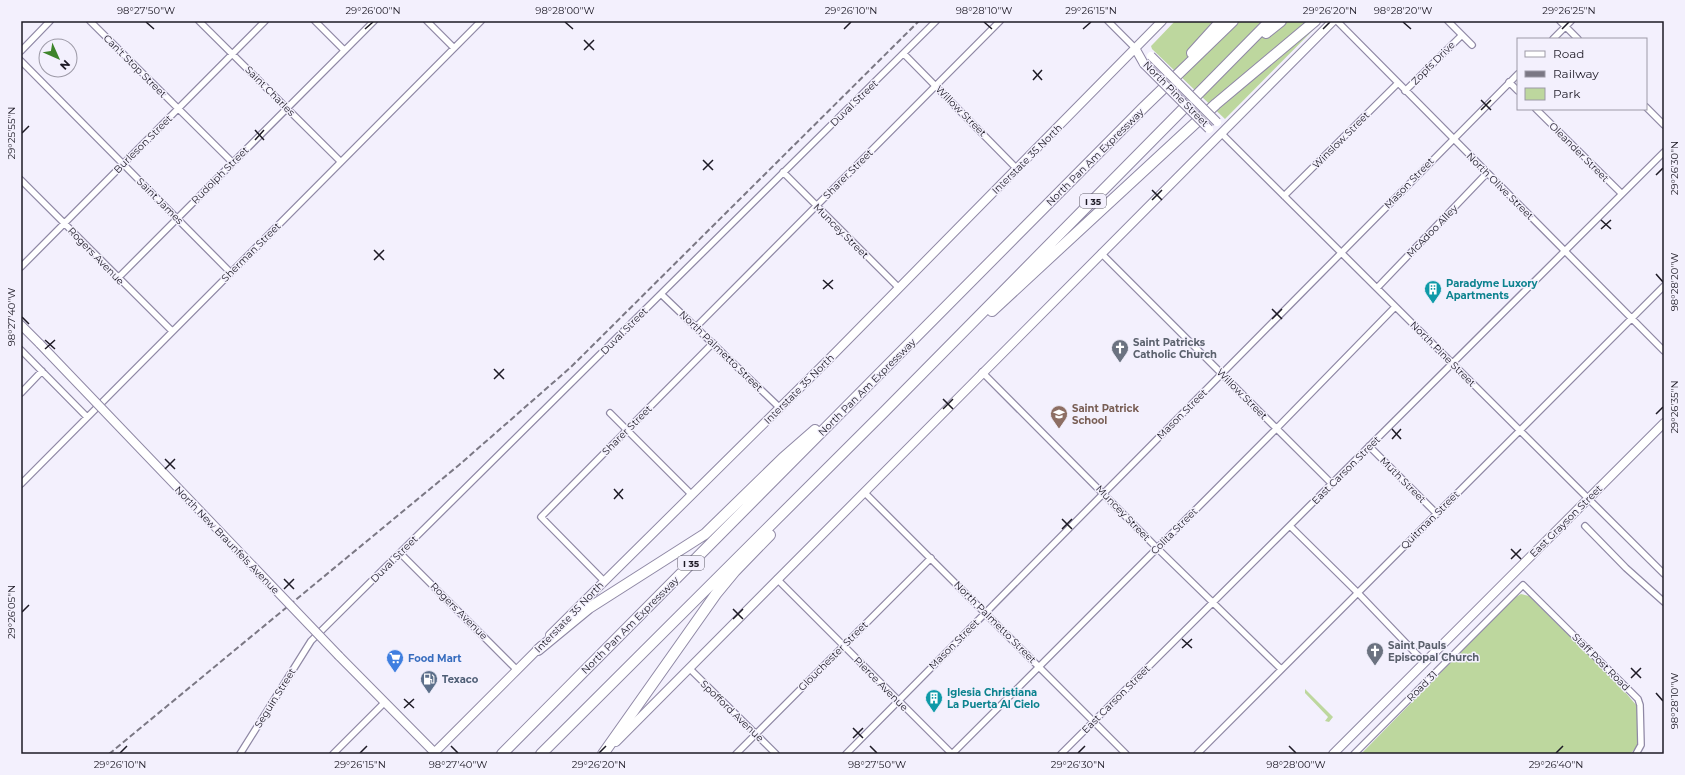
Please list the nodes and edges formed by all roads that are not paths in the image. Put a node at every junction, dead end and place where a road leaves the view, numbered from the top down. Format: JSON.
{"nodes":[{"id":1,"x":50,"y":21,"type":"edge"},
{"id":2,"x":90,"y":21,"type":"edge"},
{"id":3,"x":199,"y":21,"type":"edge"},
{"id":4,"x":265,"y":21,"type":"edge"},
{"id":5,"x":315,"y":21,"type":"edge"},
{"id":6,"x":374,"y":21,"type":"edge"},
{"id":7,"x":427,"y":21,"type":"edge"},
{"id":8,"x":481,"y":21,"type":"edge"},
{"id":9,"x":936,"y":21,"type":"edge"},
{"id":10,"x":1000,"y":21,"type":"edge"},
{"id":11,"x":1108,"y":21,"type":"edge"},
{"id":12,"x":1162,"y":21,"type":"edge"},
{"id":13,"x":1221,"y":21,"type":"edge"},
{"id":14,"x":1233,"y":21,"type":"edge"},
{"id":15,"x":1270,"y":21,"type":"edge"},
{"id":16,"x":1281,"y":21,"type":"edge"},
{"id":17,"x":1315,"y":21,"type":"edge"},
{"id":18,"x":1333,"y":21,"type":"edge"},
{"id":19,"x":1337,"y":21,"type":"edge"},
{"id":20,"x":1448,"y":21,"type":"edge"},
{"id":21,"x":1560,"y":21,"type":"edge"},
{"id":22,"x":1571,"y":21,"type":"edge"},
{"id":23,"x":1565,"y":26,"type":"junction"},
{"id":24,"x":1462,"y":35,"type":"junction"},
{"id":25,"x":1554,"y":38,"type":"edge"},
{"id":26,"x":1577,"y":38,"type":"edge"},
{"id":27,"x":1472,"y":45,"type":"dead end"},
{"id":28,"x":454,"y":48,"type":"junction"},
{"id":29,"x":1135,"y":48,"type":"junction"},
{"id":30,"x":344,"y":50,"type":"junction"},
{"id":31,"x":21,"y":51,"type":"edge"},
{"id":32,"x":232,"y":54,"type":"junction"},
{"id":33,"x":904,"y":54,"type":"junction"},
{"id":34,"x":21,"y":61,"type":"edge"},
{"id":35,"x":1231,"y":63,"type":"junction"},
{"id":36,"x":1517,"y":75,"type":"edge"},
{"id":37,"x":1509,"y":82,"type":"junction"},
{"id":38,"x":1397,"y":84,"type":"junction"},
{"id":39,"x":936,"y":85,"type":"junction"},
{"id":40,"x":1517,"y":90,"type":"edge"},
{"id":41,"x":1405,"y":92,"type":"junction"},
{"id":42,"x":286,"y":108,"type":"junction"},
{"id":43,"x":1142,"y":108,"type":"junction"},
{"id":44,"x":1647,"y":108,"type":"edge"},
{"id":45,"x":178,"y":109,"type":"junction"},
{"id":46,"x":1537,"y":110,"type":"edge"},
{"id":47,"x":1664,"y":125,"type":"edge"},
{"id":48,"x":1222,"y":134,"type":"junction"},
{"id":49,"x":1453,"y":138,"type":"junction"},
{"id":50,"x":1664,"y":152,"type":"edge"},
{"id":51,"x":232,"y":162,"type":"junction"},
{"id":52,"x":341,"y":162,"type":"junction"},
{"id":53,"x":123,"y":164,"type":"junction"},
{"id":54,"x":1017,"y":169,"type":"junction"},
{"id":55,"x":783,"y":172,"type":"junction"},
{"id":56,"x":1487,"y":173,"type":"junction"},
{"id":57,"x":21,"y":180,"type":"edge"},
{"id":58,"x":1622,"y":194,"type":"junction"},
{"id":59,"x":1284,"y":196,"type":"junction"},
{"id":60,"x":816,"y":206,"type":"junction"},
{"id":61,"x":177,"y":218,"type":"junction"},
{"id":62,"x":64,"y":223,"type":"junction"},
{"id":63,"x":1565,"y":251,"type":"junction"},
{"id":64,"x":1101,"y":253,"type":"junction"},
{"id":65,"x":1341,"y":253,"type":"junction"},
{"id":66,"x":21,"y":267,"type":"edge"},
{"id":67,"x":231,"y":273,"type":"junction"},
{"id":68,"x":118,"y":278,"type":"junction"},
{"id":69,"x":1664,"y":286,"type":"edge"},
{"id":70,"x":899,"y":288,"type":"junction"},
{"id":71,"x":1377,"y":288,"type":"junction"},
{"id":72,"x":661,"y":294,"type":"junction"},
{"id":73,"x":1395,"y":307,"type":"junction"},
{"id":74,"x":1631,"y":318,"type":"junction"},
{"id":75,"x":21,"y":325,"type":"edge"},
{"id":76,"x":696,"y":327,"type":"junction"},
{"id":77,"x":172,"y":331,"type":"junction"},
{"id":78,"x":956,"y":339,"type":"junction"},
{"id":79,"x":713,"y":343,"type":"junction"},
{"id":80,"x":21,"y":350,"type":"edge"},
{"id":81,"x":1664,"y":351,"type":"edge"},
{"id":82,"x":1452,"y":364,"type":"junction"},
{"id":83,"x":42,"y":371,"type":"junction"},
{"id":84,"x":881,"y":372,"type":"junction"},
{"id":85,"x":982,"y":372,"type":"junction"},
{"id":86,"x":1222,"y":374,"type":"junction"},
{"id":87,"x":21,"y":393,"type":"edge"},
{"id":88,"x":780,"y":408,"type":"junction"},
{"id":89,"x":885,"y":411,"type":"junction"},
{"id":90,"x":610,"y":413,"type":"dead end"},
{"id":91,"x":87,"y":416,"type":"junction"},
{"id":92,"x":1664,"y":423,"type":"edge"},
{"id":93,"x":1277,"y":428,"type":"junction"},
{"id":94,"x":627,"y":430,"type":"junction"},
{"id":95,"x":1519,"y":430,"type":"junction"},
{"id":96,"x":1369,"y":446,"type":"junction"},
{"id":97,"x":21,"y":484,"type":"edge"},
{"id":98,"x":1332,"y":484,"type":"junction"},
{"id":99,"x":864,"y":492,"type":"junction"},
{"id":100,"x":1104,"y":493,"type":"junction"},
{"id":101,"x":692,"y":495,"type":"junction"},
{"id":102,"x":1588,"y":499,"type":"junction"},
{"id":103,"x":1436,"y":514,"type":"junction"},
{"id":104,"x":1290,"y":526,"type":"junction"},
{"id":105,"x":1586,"y":526,"type":"dead end"},
{"id":106,"x":1157,"y":548,"type":"junction"},
{"id":107,"x":400,"y":553,"type":"junction"},
{"id":108,"x":931,"y":558,"type":"junction"},
{"id":109,"x":1663,"y":572,"type":"edge"},
{"id":110,"x":776,"y":579,"type":"junction"},
{"id":111,"x":604,"y":581,"type":"junction"},
{"id":112,"x":1523,"y":585,"type":"joint"},
{"id":113,"x":1358,"y":593,"type":"junction"},
{"id":114,"x":1214,"y":602,"type":"junction"},
{"id":115,"x":1664,"y":602,"type":"edge"},
{"id":116,"x":986,"y":613,"type":"junction"},
{"id":117,"x":311,"y":641,"type":"joint"},
{"id":118,"x":844,"y":645,"type":"junction"},
{"id":119,"x":538,"y":650,"type":"junction"},
{"id":120,"x":1424,"y":662,"type":"junction"},
{"id":121,"x":1040,"y":666,"type":"junction"},
{"id":122,"x":689,"y":668,"type":"junction"},
{"id":123,"x":1281,"y":669,"type":"junction"},
{"id":124,"x":517,"y":670,"type":"junction"},
{"id":125,"x":898,"y":700,"type":"junction"},
{"id":126,"x":384,"y":702,"type":"junction"},
{"id":127,"x":1093,"y":721,"type":"junction"},
{"id":128,"x":756,"y":734,"type":"junction"},
{"id":129,"x":240,"y":754,"type":"edge"},
{"id":130,"x":333,"y":754,"type":"edge"},
{"id":131,"x":434,"y":754,"type":"edge"},
{"id":132,"x":502,"y":754,"type":"edge"},
{"id":133,"x":541,"y":754,"type":"edge"},
{"id":134,"x":604,"y":754,"type":"edge"},
{"id":135,"x":736,"y":754,"type":"edge"},
{"id":136,"x":776,"y":754,"type":"edge"},
{"id":137,"x":846,"y":754,"type":"edge"},
{"id":138,"x":952,"y":754,"type":"edge"},
{"id":139,"x":1061,"y":754,"type":"edge"},
{"id":140,"x":1126,"y":754,"type":"edge"},
{"id":141,"x":1197,"y":754,"type":"edge"},
{"id":142,"x":1333,"y":754,"type":"edge"},
{"id":143,"x":1354,"y":754,"type":"edge"},
{"id":144,"x":1636,"y":754,"type":"edge"}],
"edges":[{"from":1,"to":31,"type":"street"},
{"from":2,"to":45,"type":"street","name":"Can't Stop Street"},
{"from":3,"to":32,"type":"street","name":"Saint Charles"},
{"from":4,"to":32,"type":"street","name":"Burleson Street"},
{"from":5,"to":30,"type":"street"},
{"from":6,"to":30,"type":"street","name":"Rudolph Street"},
{"from":7,"to":28,"type":"street"},
{"from":8,"to":28,"type":"street","name":"Sherman Street"},
{"from":9,"to":33,"type":"street","name":"Duval Street"},
{"from":10,"to":39,"type":"street","name":"Sharer Street"},
{"from":11,"to":29,"type":"street","name":"North Pine Street"},
{"from":12,"to":29,"type":"main road","name":"Interstate 35 North"},
{"from":13,"to":43,"type":"highway"},
{"from":14,"to":43,"type":"highway","name":"North Pan Am Expressway","number":"I 35"},
{"from":15,"to":35,"type":"highway","number":"I 35"},
{"from":16,"to":35,"type":"highway"},
{"from":17,"to":78,"type":"highway"},
{"from":18,"to":48,"type":"main road"},
{"from":19,"to":38,"type":"street","name":"North Olive Street"},
{"from":20,"to":24,"type":"street"},
{"from":21,"to":23,"type":"street"},
{"from":22,"to":23,"type":"street"},
{"from":23,"to":25,"type":"street"},
{"from":23,"to":26,"type":"street"},
{"from":24,"to":27,"type":"street"},
{"from":24,"to":41,"type":"street","name":"Zopfs Drive"},
{"from":28,"to":52,"type":"street","name":"Sherman Street"},
{"from":29,"to":48,"type":"main road","name":"North Pine Street","bridge":true},
{"from":29,"to":48,"type":"main road","name":"North Pine Street","bridge":true},
{"from":29,"to":54,"type":"main road","name":"Interstate 35 North"},
{"from":30,"to":42,"type":"street","name":"Rudolph Street"},
{"from":32,"to":42,"type":"street","name":"Saint Charles"},
{"from":32,"to":45,"type":"street","name":"Burleson Street"},
{"from":33,"to":39,"type":"street","name":"Willow Street"},
{"from":33,"to":55,"type":"street","name":"Duval Street"},
{"from":34,"to":53,"type":"street","name":"Saint James"},
{"from":35,"to":78,"type":"highway","number":"I 35"},
{"from":36,"to":37,"type":"street","name":"Mason Street"},
{"from":37,"to":40,"type":"street"},
{"from":37,"to":49,"type":"street","name":"Mason Street"},
{"from":38,"to":41,"type":"street","name":"North Olive Street"},
{"from":38,"to":59,"type":"street","name":"Winslow Street"},
{"from":39,"to":54,"type":"street","name":"Willow Street"},
{"from":39,"to":60,"type":"street","name":"Sharer Street"},
{"from":41,"to":49,"type":"street","name":"North Olive Street"},
{"from":42,"to":51,"type":"street","name":"Rudolph Street"},
{"from":42,"to":52,"type":"street","name":"Saint Charles"},
{"from":43,"to":84,"type":"highway","name":"North Pan Am Expressway","number":"I 35"},
{"from":44,"to":47,"type":"street"},
{"from":45,"to":51,"type":"street","name":"Can't Stop Street"},
{"from":45,"to":53,"type":"street","name":"Burleson Street"},
{"from":46,"to":58,"type":"street","name":"Oleander Street"},
{"from":48,"to":59,"type":"street","name":"North Pine Street"},
{"from":48,"to":64,"type":"main road"},
{"from":49,"to":56,"type":"street","name":"North Olive Street"},
{"from":49,"to":65,"type":"street","name":"Mason Street"},
{"from":50,"to":58,"type":"street","name":"East Carson Street"},
{"from":51,"to":61,"type":"street","name":"Rudolph Street"},
{"from":52,"to":67,"type":"street","name":"Sherman Street"},
{"from":53,"to":61,"type":"street","name":"Saint James"},
{"from":53,"to":62,"type":"street","name":"Burleson Street"},
{"from":54,"to":70,"type":"main road","name":"Interstate 35 North"},
{"from":55,"to":60,"type":"street","name":"Muncey Street"},
{"from":55,"to":72,"type":"street","name":"Duval Street"},
{"from":56,"to":63,"type":"street","name":"North Olive Street"},
{"from":56,"to":71,"type":"street","name":"McAdoo Alley"},
{"from":57,"to":62,"type":"street","name":"Rogers Avenue"},
{"from":58,"to":63,"type":"street","name":"East Carson Street"},
{"from":59,"to":65,"type":"street","name":"North Pine Street"},
{"from":60,"to":70,"type":"street","name":"Muncey Street"},
{"from":60,"to":76,"type":"street","name":"Sharer Street"},
{"from":61,"to":67,"type":"street","name":"Saint James"},
{"from":61,"to":68,"type":"street","name":"Rudolph Street"},
{"from":62,"to":66,"type":"street","name":"Burleson Street"},
{"from":62,"to":68,"type":"street","name":"Rogers Avenue"},
{"from":63,"to":74,"type":"street","name":"North Olive Street"},
{"from":63,"to":82,"type":"street","name":"East Carson Street"},
{"from":64,"to":85,"type":"main road"},
{"from":64,"to":86,"type":"street","name":"Willow Street"},
{"from":65,"to":71,"type":"street","name":"North Pine Street"},
{"from":65,"to":86,"type":"street","name":"Mason Street"},
{"from":67,"to":77,"type":"street","name":"Sherman Street"},
{"from":68,"to":77,"type":"street","name":"Rogers Avenue"},
{"from":69,"to":74,"type":"street","name":"Quitman Street"},
{"from":70,"to":88,"type":"main road","name":"Interstate 35 North"},
{"from":71,"to":73,"type":"street","name":"North Pine Street"},
{"from":72,"to":76,"type":"street","name":"North Palmetto Street"},
{"from":72,"to":107,"type":"street","name":"Duval Street"},
{"from":73,"to":82,"type":"street","name":"North Pine Street"},
{"from":73,"to":93,"type":"street","name":"Colita Street"},
{"from":74,"to":81,"type":"street","name":"North Olive Street"},
{"from":74,"to":95,"type":"street","name":"Quitman Street"},
{"from":75,"to":126,"type":"main road","name":"North New Braunfels Avenue","bridge":true},
{"from":76,"to":79,"type":"street","name":"North Palmetto Street"},
{"from":77,"to":91,"type":"street","name":"Sherman Street"},
{"from":78,"to":89,"type":"highway","number":"I 35"},
{"from":79,"to":88,"type":"street","name":"North Palmetto Street"},
{"from":79,"to":94,"type":"street","name":"Sharer Street"},
{"from":80,"to":83,"type":"street"},
{"from":82,"to":95,"type":"street","name":"North Pine Street"},
{"from":82,"to":96,"type":"street","name":"East Carson Street"},
{"from":83,"to":87,"type":"street"},
{"from":83,"to":91,"type":"street"},
{"from":84,"to":119,"type":"highway"},
{"from":84,"to":132,"type":"highway","name":"North Pan Am Expressway","number":"I 35"},
{"from":85,"to":99,"type":"main road"},
{"from":85,"to":100,"type":"street","name":"Muncey Street"},
{"from":86,"to":93,"type":"street","name":"Willow Street"},
{"from":86,"to":100,"type":"street","name":"Mason Street"},
{"from":88,"to":101,"type":"main road","name":"Interstate 35 North"},
{"from":89,"to":133,"type":"highway","number":"I 35"},
{"from":89,"to":134,"type":"highway"},
{"from":90,"to":94,"type":"street"},
{"from":91,"to":97,"type":"street","name":"Sherman Street"},
{"from":92,"to":102,"type":"main road","name":"East Grayson Street"},
{"from":93,"to":98,"type":"street","name":"Willow Street"},
{"from":93,"to":106,"type":"street","name":"Colita Street"},
{"from":94,"to":101,"type":"street"},
{"from":94,"to":111,"type":"street","name":"Sharer Street"},
{"from":95,"to":102,"type":"street","name":"North Pine Street"},
{"from":95,"to":103,"type":"street","name":"Quitman Street"},
{"from":96,"to":98,"type":"street","name":"East Carson Street"},
{"from":96,"to":103,"type":"street","name":"Muth Street"},
{"from":98,"to":104,"type":"street","name":"East Carson Street"},
{"from":99,"to":108,"type":"street","name":"North Palmetto Street"},
{"from":99,"to":110,"type":"main road"},
{"from":100,"to":106,"type":"street","name":"Muncey Street"},
{"from":100,"to":116,"type":"street","name":"Mason Street"},
{"from":101,"to":111,"type":"main road","name":"Interstate 35 North"},
{"from":102,"to":109,"type":"street","name":"North Pine Street"},
{"from":102,"to":120,"type":"main road","name":"East Grayson Street"},
{"from":103,"to":113,"type":"street","name":"Quitman Street"},
{"from":104,"to":113,"type":"street"},
{"from":104,"to":114,"type":"street","name":"East Carson Street"},
{"from":105,"to":115,"type":"street"},
{"from":106,"to":114,"type":"street","name":"Muncey Street"},
{"from":106,"to":121,"type":"street","name":"Colita Street"},
{"from":107,"to":117,"type":"street","name":"Duval Street"},
{"from":107,"to":124,"type":"street","name":"Rogers Avenue"},
{"from":108,"to":116,"type":"street","name":"North Palmetto Street"},
{"from":108,"to":118,"type":"street","name":"Glouchester Street"},
{"from":110,"to":118,"type":"street","name":"Pierce Avenue"},
{"from":110,"to":122,"type":"main road"},
{"from":111,"to":119,"type":"main road","name":"Interstate 35 North"},
{"from":112,"to":143,"type":"street","name":"Road 31"},
{"from":112,"to":144,"type":"street","name":"Staff Post Road"},
{"from":113,"to":120,"type":"street"},
{"from":113,"to":123,"type":"street","name":"Quitman Street"},
{"from":114,"to":123,"type":"street","name":"Muncey Street"},
{"from":114,"to":127,"type":"street","name":"East Carson Street"},
{"from":116,"to":121,"type":"street","name":"North Palmetto Street"},
{"from":116,"to":125,"type":"street","name":"Mason Street"},
{"from":117,"to":129,"type":"street","name":"Seguin Street"},
{"from":118,"to":125,"type":"street","name":"Pierce Avenue"},
{"from":118,"to":128,"type":"street","name":"Glouchester Street"},
{"from":119,"to":124,"type":"main road","name":"Interstate 35 North"},
{"from":120,"to":142,"type":"main road","name":"East Grayson Street"},
{"from":121,"to":127,"type":"street","name":"North Palmetto Street"},
{"from":121,"to":138,"type":"street","name":"Colita Street"},
{"from":122,"to":128,"type":"street","name":"Spofford Avenue"},
{"from":122,"to":134,"type":"main road"},
{"from":123,"to":141,"type":"street","name":"Quitman Street"},
{"from":124,"to":131,"type":"main road","name":"Interstate 35 North"},
{"from":125,"to":137,"type":"street","name":"Mason Street"},
{"from":125,"to":138,"type":"street","name":"Pierce Avenue"},
{"from":126,"to":130,"type":"street"},
{"from":126,"to":131,"type":"main road","name":"North New Braunfels Avenue"},
{"from":127,"to":139,"type":"street","name":"East Carson Street"},
{"from":127,"to":140,"type":"street","name":"North Palmetto Street"},
{"from":128,"to":135,"type":"street","name":"Glouchester Street"},
{"from":128,"to":136,"type":"street","name":"Spofford Avenue"}]}
